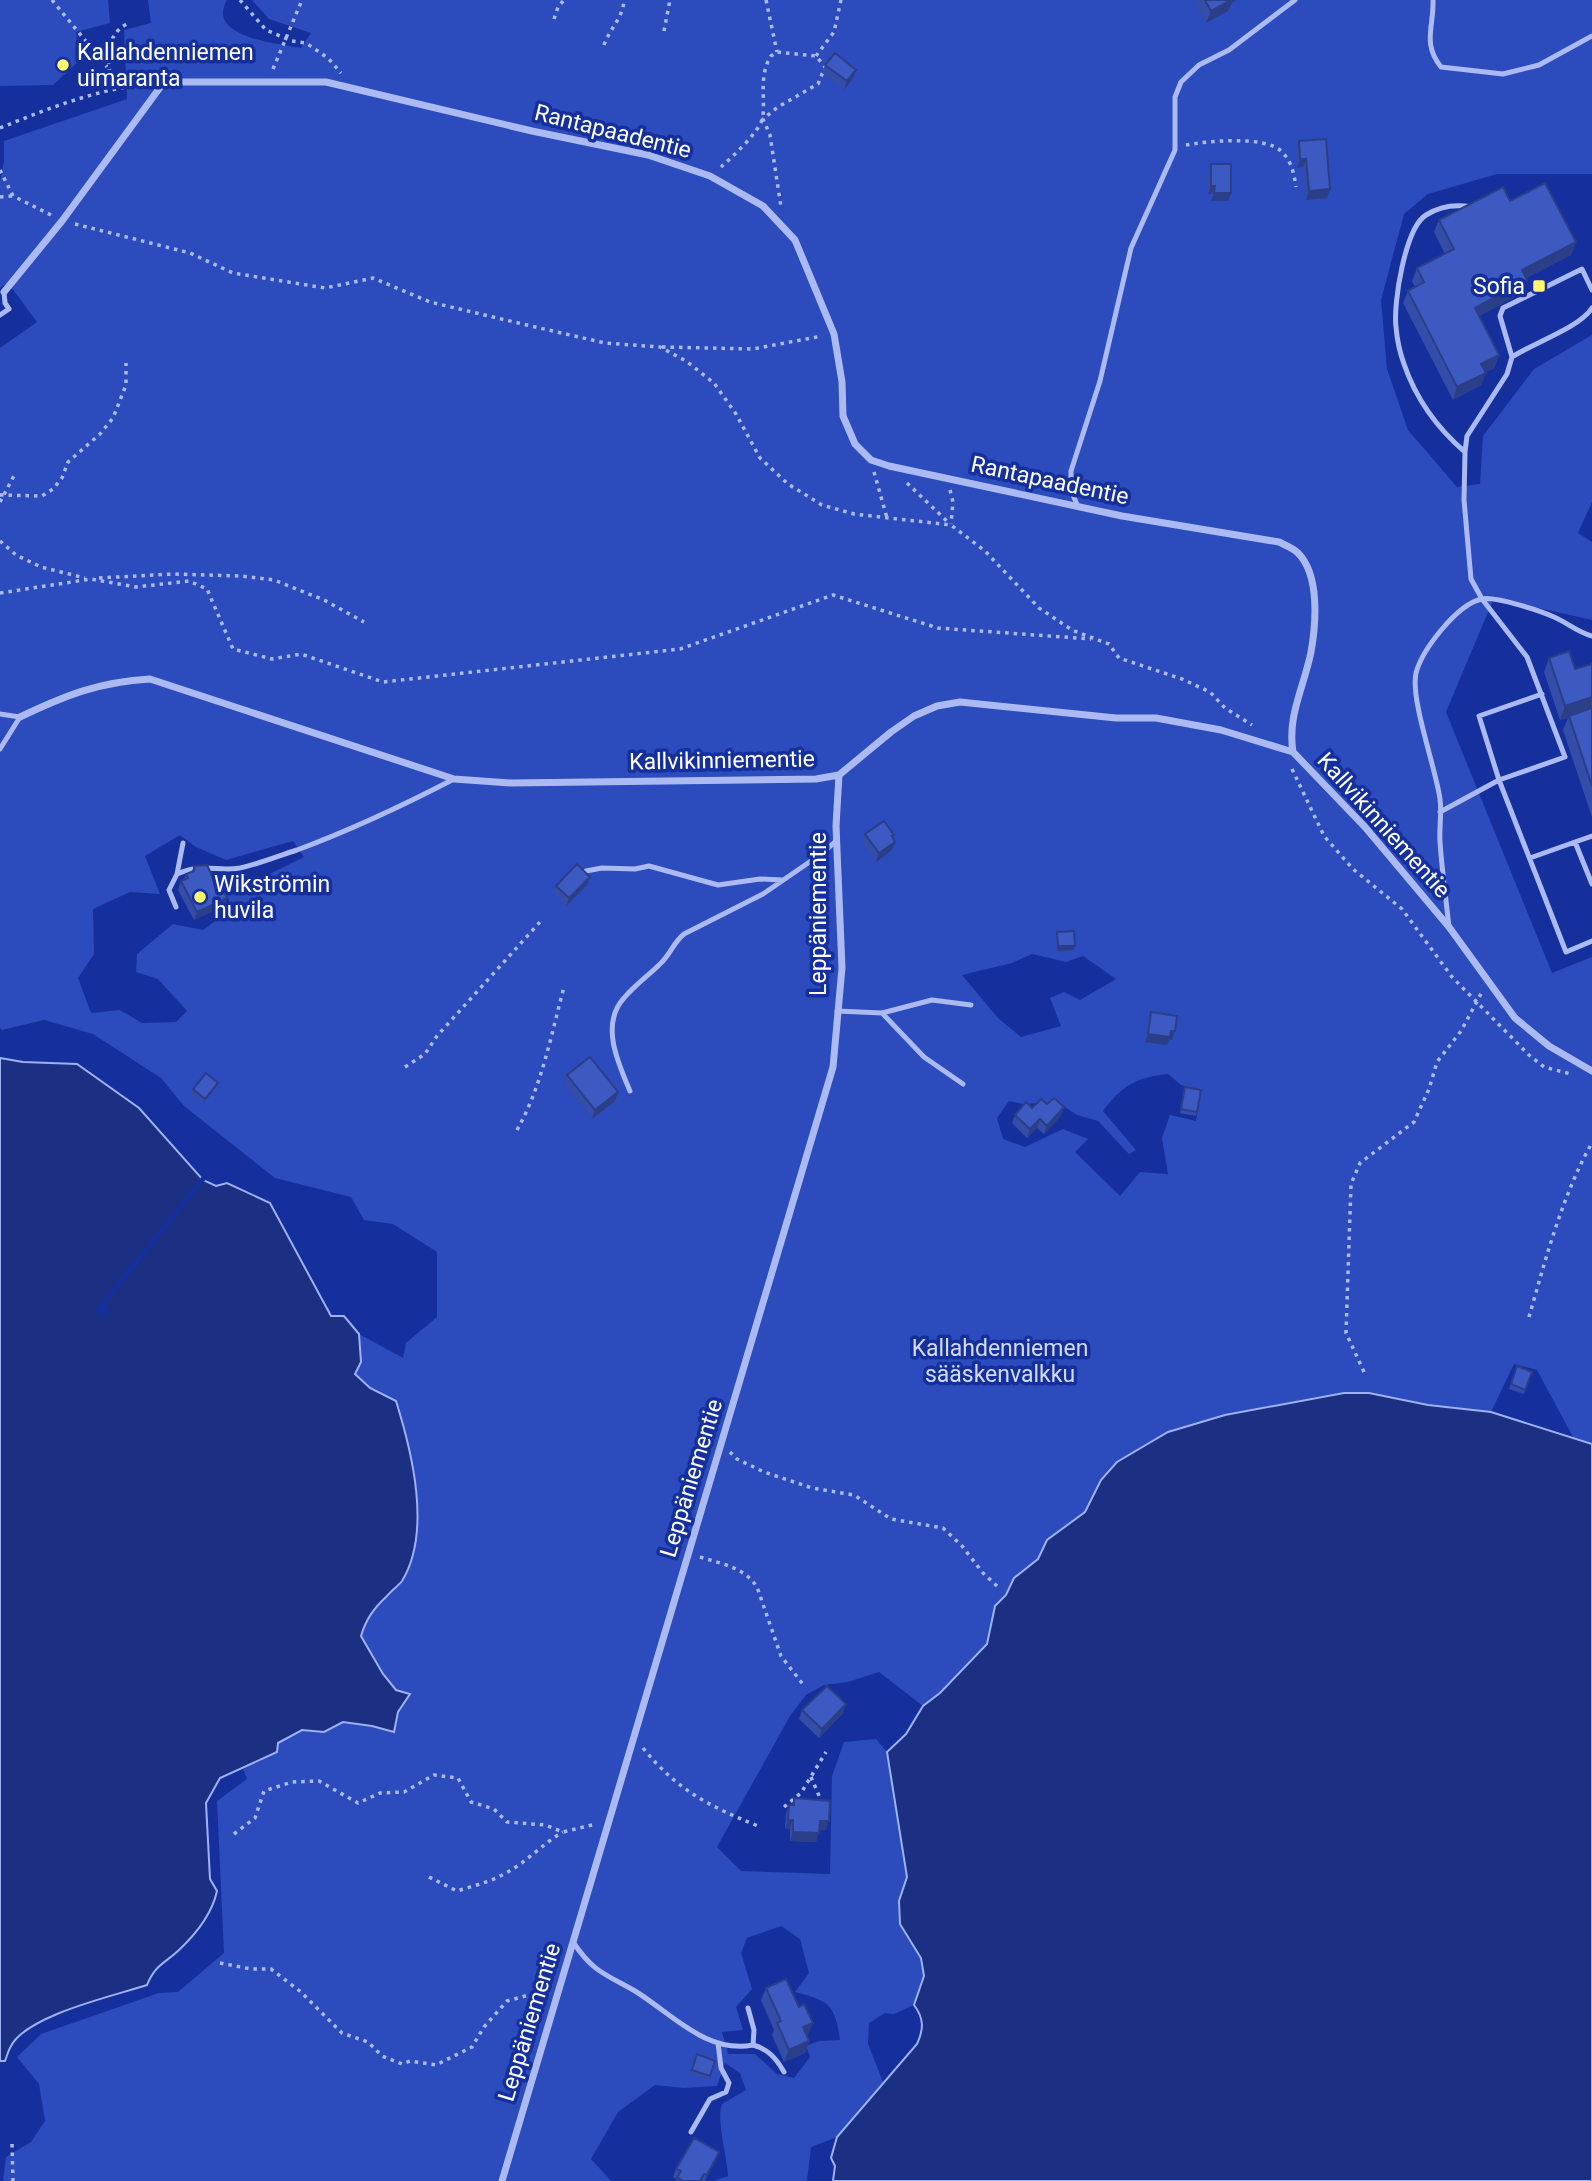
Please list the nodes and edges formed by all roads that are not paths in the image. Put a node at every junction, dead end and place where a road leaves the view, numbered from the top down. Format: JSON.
{"nodes":[{"id":1,"x":1295,"y":0,"type":"edge"},
{"id":2,"x":1433,"y":0,"type":"edge"},
{"id":3,"x":1592,"y":36,"type":"edge"},
{"id":4,"x":1472,"y":207,"type":"edge"},
{"id":5,"x":1592,"y":290,"type":"edge"},
{"id":6,"x":4,"y":292,"type":"joint"},
{"id":7,"x":1592,"y":308,"type":"edge"},
{"id":8,"x":0,"y":315,"type":"edge"},
{"id":9,"x":1512,"y":358,"type":"junction"},
{"id":10,"x":1465,"y":452,"type":"junction"},
{"id":11,"x":1078,"y":507,"type":"junction"},
{"id":12,"x":1482,"y":599,"type":"junction"},
{"id":13,"x":1592,"y":636,"type":"edge"},
{"id":14,"x":1542,"y":694,"type":"junction"},
{"id":15,"x":0,"y":714,"type":"edge"},
{"id":16,"x":20,"y":717,"type":"junction"},
{"id":17,"x":1567,"y":724,"type":"edge"},
{"id":18,"x":1554,"y":728,"type":"junction"},
{"id":19,"x":0,"y":748,"type":"edge"},
{"id":20,"x":1291,"y":752,"type":"junction"},
{"id":21,"x":839,"y":775,"type":"junction"},
{"id":22,"x":454,"y":779,"type":"junction"},
{"id":23,"x":1499,"y":780,"type":"junction"},
{"id":24,"x":1440,"y":812,"type":"junction"},
{"id":25,"x":1592,"y":836,"type":"edge"},
{"id":26,"x":837,"y":840,"type":"junction"},
{"id":27,"x":1575,"y":842,"type":"junction"},
{"id":28,"x":183,"y":843,"type":"dead end"},
{"id":29,"x":1530,"y":858,"type":"junction"},
{"id":30,"x":1592,"y":859,"type":"edge"},
{"id":31,"x":1583,"y":862,"type":"junction"},
{"id":32,"x":586,"y":871,"type":"edge"},
{"id":33,"x":177,"y":874,"type":"junction"},
{"id":34,"x":782,"y":880,"type":"junction"},
{"id":35,"x":1592,"y":884,"type":"edge"},
{"id":36,"x":176,"y":907,"type":"dead end"},
{"id":37,"x":1449,"y":927,"type":"junction"},
{"id":38,"x":1592,"y":941,"type":"edge"},
{"id":39,"x":971,"y":1005,"type":"dead end"},
{"id":40,"x":837,"y":1011,"type":"junction"},
{"id":41,"x":882,"y":1013,"type":"junction"},
{"id":42,"x":1592,"y":1071,"type":"edge"},
{"id":43,"x":963,"y":1084,"type":"dead end"},
{"id":44,"x":630,"y":1091,"type":"dead end"},
{"id":45,"x":573,"y":1941,"type":"junction"},
{"id":46,"x":748,"y":2008,"type":"dead end"},
{"id":47,"x":718,"y":2043,"type":"junction"},
{"id":48,"x":753,"y":2045,"type":"junction"},
{"id":49,"x":785,"y":2072,"type":"dead end"},
{"id":50,"x":691,"y":2132,"type":"dead end"},
{"id":51,"x":502,"y":2181,"type":"edge"}],
"edges":[{"from":1,"to":11,"type":"lane"},
{"from":2,"to":3,"type":"lane"},
{"from":4,"to":10,"type":"lane"},
{"from":5,"to":9,"type":"lane"},
{"from":6,"to":8,"type":"lane"},
{"from":6,"to":11,"type":"street","name":"Rantapaadentie"},
{"from":7,"to":9,"type":"lane"},
{"from":9,"to":10,"type":"lane"},
{"from":10,"to":12,"type":"lane"},
{"from":11,"to":20,"type":"street","name":"Rantapaadentie"},
{"from":12,"to":13,"type":"lane"},
{"from":12,"to":14,"type":"lane"},
{"from":12,"to":24,"type":"lane"},
{"from":14,"to":18,"type":"lane"},
{"from":14,"to":23,"type":"lane"},
{"from":15,"to":16,"type":"lane"},
{"from":16,"to":19,"type":"lane"},
{"from":16,"to":22,"type":"street","name":"Kallvikinniementie"},
{"from":17,"to":18,"type":"lane"},
{"from":18,"to":23,"type":"lane"},
{"from":20,"to":21,"type":"street","name":"Kallvikinniementie"},
{"from":20,"to":37,"type":"street","name":"Kallvikinniementie"},
{"from":21,"to":22,"type":"street","name":"Kallvikinniementie"},
{"from":21,"to":26,"type":"street","name":"Leppäniementie"},
{"from":22,"to":33,"type":"lane"},
{"from":23,"to":24,"type":"lane"},
{"from":23,"to":29,"type":"lane"},
{"from":24,"to":37,"type":"lane"},
{"from":25,"to":27,"type":"lane"},
{"from":26,"to":34,"type":"lane"},
{"from":26,"to":40,"type":"street","name":"Leppäniementie"},
{"from":27,"to":29,"type":"lane"},
{"from":27,"to":31,"type":"lane"},
{"from":28,"to":33,"type":"lane"},
{"from":29,"to":38,"type":"lane"},
{"from":30,"to":31,"type":"lane"},
{"from":31,"to":35,"type":"lane"},
{"from":32,"to":34,"type":"lane"},
{"from":33,"to":36,"type":"lane"},
{"from":34,"to":44,"type":"lane"},
{"from":37,"to":42,"type":"street","name":"Kallvikinniementie"},
{"from":39,"to":41,"type":"lane"},
{"from":40,"to":41,"type":"lane"},
{"from":40,"to":45,"type":"street","name":"Leppäniementie"},
{"from":41,"to":43,"type":"lane"},
{"from":45,"to":47,"type":"lane"},
{"from":45,"to":51,"type":"street","name":"Leppäniementie"},
{"from":46,"to":48,"type":"lane"},
{"from":47,"to":48,"type":"lane"},
{"from":47,"to":50,"type":"lane"},
{"from":48,"to":49,"type":"lane"}]}
